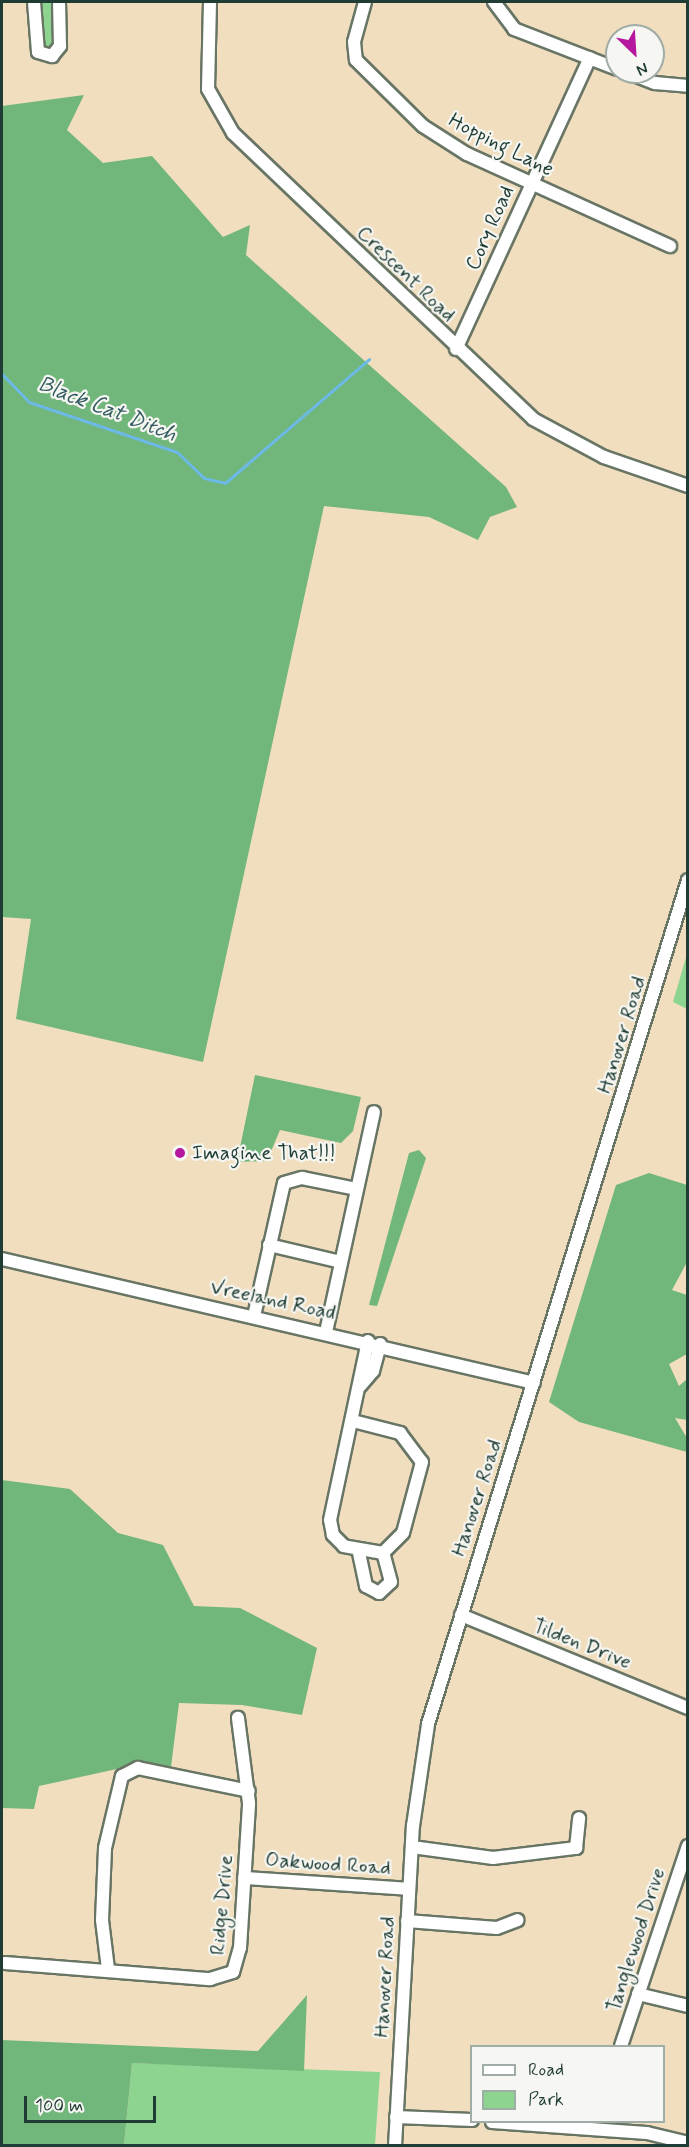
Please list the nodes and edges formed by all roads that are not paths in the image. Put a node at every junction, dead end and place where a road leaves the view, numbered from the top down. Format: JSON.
{"nodes":[{"id":1,"x":34,"y":2,"type":"edge"},
{"id":2,"x":59,"y":2,"type":"edge"},
{"id":3,"x":210,"y":2,"type":"edge"},
{"id":4,"x":365,"y":2,"type":"edge"},
{"id":5,"x":495,"y":2,"type":"edge"},
{"id":6,"x":590,"y":58,"type":"junction"},
{"id":7,"x":605,"y":64,"type":"edge"},
{"id":8,"x":665,"y":84,"type":"edge"},
{"id":9,"x":687,"y":86,"type":"edge"},
{"id":10,"x":532,"y":184,"type":"junction"},
{"id":11,"x":670,"y":246,"type":"dead end"},
{"id":12,"x":456,"y":349,"type":"junction"},
{"id":13,"x":687,"y":486,"type":"edge"},
{"id":14,"x":687,"y":880,"type":"edge"},
{"id":15,"x":374,"y":1112,"type":"dead end"},
{"id":16,"x":356,"y":1190,"type":"junction"},
{"id":17,"x":269,"y":1245,"type":"junction"},
{"id":18,"x":2,"y":1259,"type":"edge"},
{"id":19,"x":341,"y":1262,"type":"junction"},
{"id":20,"x":254,"y":1316,"type":"junction"},
{"id":21,"x":326,"y":1332,"type":"junction"},
{"id":22,"x":374,"y":1343,"type":"junction"},
{"id":23,"x":534,"y":1383,"type":"junction"},
{"id":24,"x":353,"y":1421,"type":"junction"},
{"id":25,"x":359,"y":1553,"type":"junction"},
{"id":26,"x":383,"y":1553,"type":"junction"},
{"id":27,"x":461,"y":1615,"type":"junction"},
{"id":28,"x":687,"y":1708,"type":"edge"},
{"id":29,"x":238,"y":1718,"type":"dead end"},
{"id":30,"x":249,"y":1791,"type":"junction"},
{"id":31,"x":579,"y":1818,"type":"dead end"},
{"id":32,"x":687,"y":1846,"type":"edge"},
{"id":33,"x":412,"y":1847,"type":"junction"},
{"id":34,"x":244,"y":1878,"type":"junction"},
{"id":35,"x":409,"y":1889,"type":"junction"},
{"id":36,"x":518,"y":1920,"type":"dead end"},
{"id":37,"x":407,"y":1921,"type":"junction"},
{"id":38,"x":5,"y":1963,"type":"dead end"},
{"id":39,"x":108,"y":1969,"type":"junction"},
{"id":40,"x":638,"y":1994,"type":"junction"},
{"id":41,"x":687,"y":2006,"type":"edge"},
{"id":42,"x":621,"y":2045,"type":"edge"},
{"id":43,"x":396,"y":2117,"type":"junction"},
{"id":44,"x":470,"y":2120,"type":"edge"},
{"id":45,"x":550,"y":2123,"type":"edge"},
{"id":46,"x":608,"y":2125,"type":"edge"},
{"id":47,"x":687,"y":2143,"type":"edge"},
{"id":48,"x":395,"y":2145,"type":"edge"}],
"edges":[{"from":1,"to":2,"type":"street"},
{"from":3,"to":12,"type":"street","name":"Crescent Road"},
{"from":4,"to":10,"type":"street","name":"Hopping Lane"},
{"from":5,"to":6,"type":"street"},
{"from":6,"to":7,"type":"street"},
{"from":6,"to":10,"type":"street","name":"Cory Road"},
{"from":8,"to":9,"type":"street"},
{"from":10,"to":11,"type":"street","name":"Hopping Lane"},
{"from":10,"to":12,"type":"street","name":"Cory Road"},
{"from":12,"to":13,"type":"street","name":"Crescent Road"},
{"from":14,"to":23,"type":"street","name":"Hanover Road"},
{"from":15,"to":16,"type":"street"},
{"from":16,"to":17,"type":"street"},
{"from":16,"to":19,"type":"street"},
{"from":17,"to":19,"type":"street"},
{"from":17,"to":20,"type":"street"},
{"from":18,"to":20,"type":"street","name":"Vreeland Road"},
{"from":19,"to":21,"type":"street"},
{"from":20,"to":21,"type":"street","name":"Vreeland Road"},
{"from":21,"to":22,"type":"street","name":"Vreeland Road"},
{"from":22,"to":23,"type":"street","name":"Vreeland Road"},
{"from":22,"to":24,"type":"street"},
{"from":23,"to":27,"type":"street","name":"Hanover Road"},
{"from":24,"to":25,"type":"street"},
{"from":24,"to":26,"type":"street"},
{"from":25,"to":26,"type":"street"},
{"from":25,"to":26,"type":"street"},
{"from":27,"to":28,"type":"street","name":"Tilden Drive"},
{"from":27,"to":33,"type":"street","name":"Hanover Road"},
{"from":29,"to":30,"type":"street","name":"Ridge Drive"},
{"from":30,"to":34,"type":"street","name":"Ridge Drive"},
{"from":30,"to":39,"type":"street"},
{"from":31,"to":33,"type":"street"},
{"from":32,"to":40,"type":"street","name":"Tanglewood Drive"},
{"from":33,"to":35,"type":"street","name":"Hanover Road"},
{"from":34,"to":35,"type":"street","name":"Oakwood Road"},
{"from":34,"to":39,"type":"street","name":"Ridge Drive"},
{"from":35,"to":37,"type":"street","name":"Hanover Road"},
{"from":36,"to":37,"type":"street"},
{"from":37,"to":43,"type":"street","name":"Hanover Road"},
{"from":38,"to":39,"type":"street","name":"Ridge Drive"},
{"from":40,"to":41,"type":"street"},
{"from":40,"to":42,"type":"street","name":"Tanglewood Drive"},
{"from":43,"to":44,"type":"street"},
{"from":43,"to":48,"type":"street","name":"Hanover Road"},
{"from":45,"to":46,"type":"street"},
{"from":46,"to":47,"type":"street"}]}
